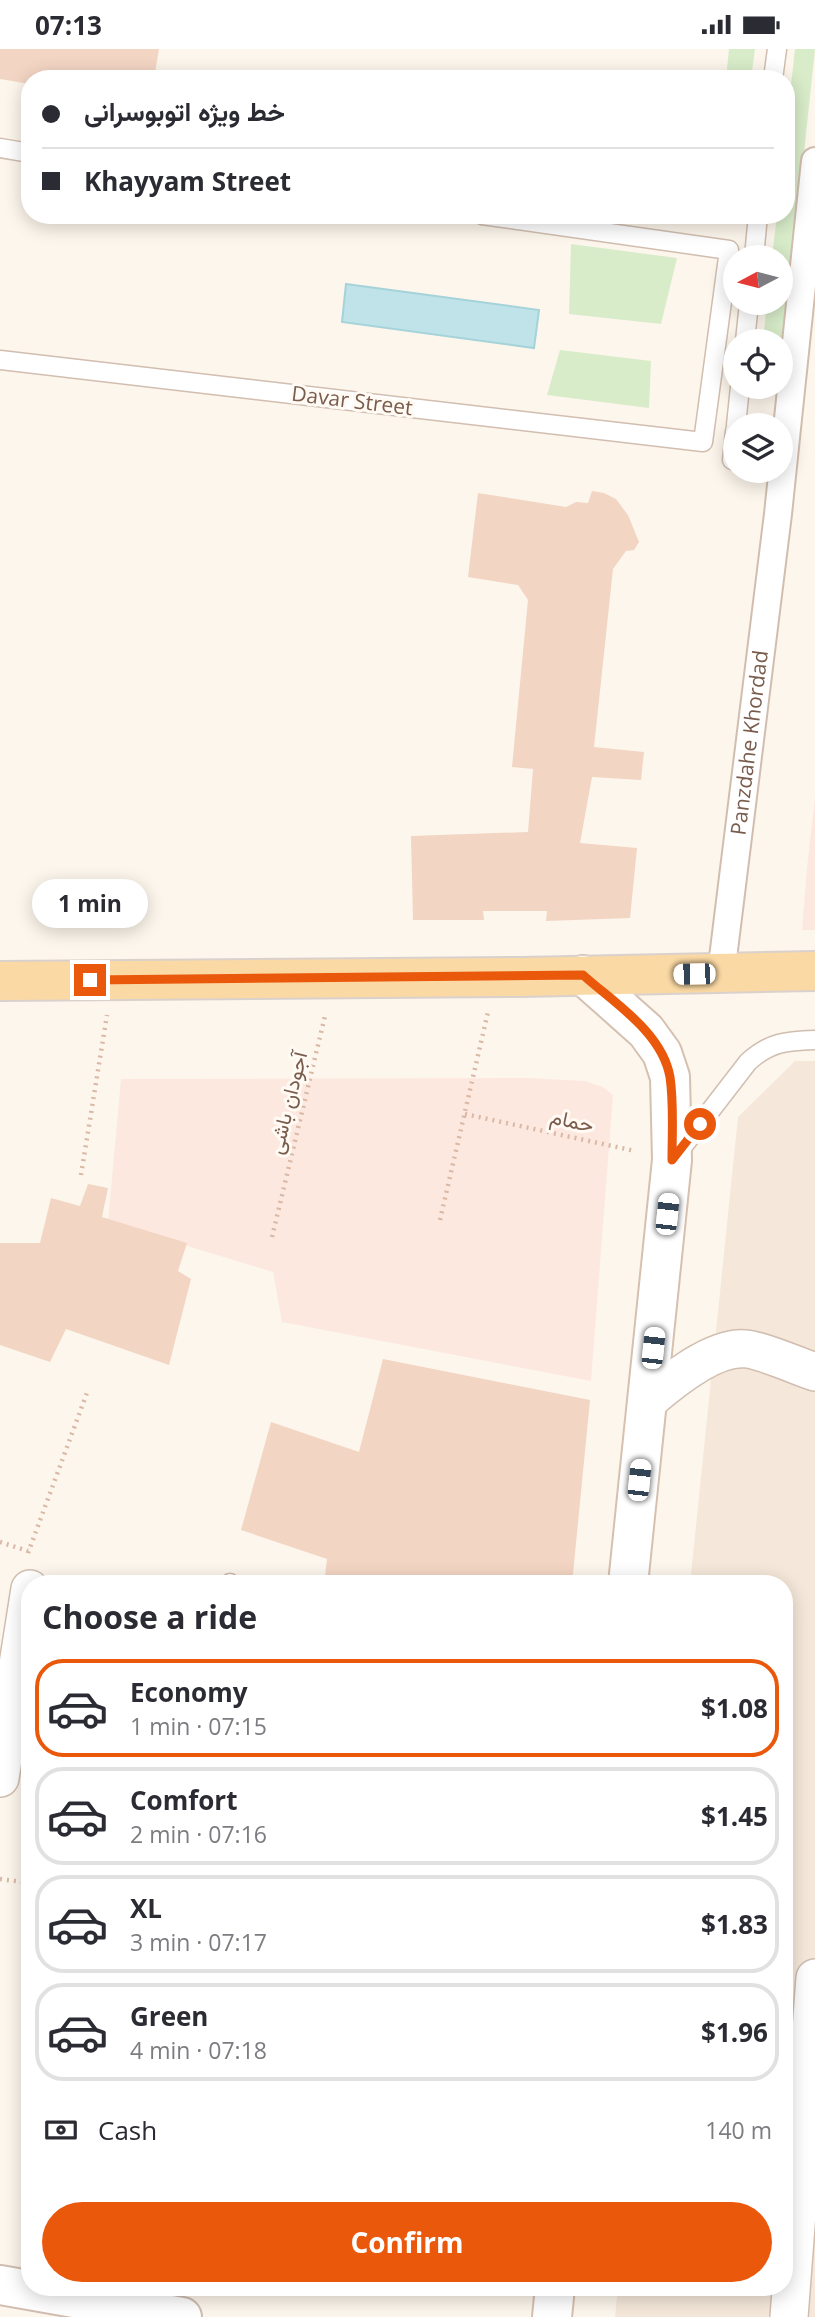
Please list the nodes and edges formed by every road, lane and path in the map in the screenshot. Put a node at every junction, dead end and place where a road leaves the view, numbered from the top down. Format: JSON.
{"nodes":[{"id":1,"x":777,"y":49,"type":"edge"},
{"id":2,"x":775,"y":70,"type":"edge"},
{"id":3,"x":0,"y":148,"type":"edge"},
{"id":4,"x":21,"y":152,"type":"edge"},
{"id":5,"x":815,"y":161,"type":"edge"},
{"id":6,"x":546,"y":224,"type":"edge"},
{"id":7,"x":757,"y":224,"type":"edge"},
{"id":8,"x":756,"y":235,"type":"junction"},
{"id":9,"x":738,"y":245,"type":"edge"},
{"id":10,"x":755,"y":245,"type":"edge"},
{"id":11,"x":723,"y":249,"type":"edge"},
{"id":12,"x":723,"y":296,"type":"edge"},
{"id":13,"x":0,"y":361,"type":"edge"},
{"id":14,"x":815,"y":971,"type":"edge"},
{"id":15,"x":721,"y":974,"type":"junction"},
{"id":16,"x":583,"y":975,"type":"junction"},
{"id":17,"x":496,"y":977,"type":"junction"},
{"id":18,"x":335,"y":978,"type":"junction"},
{"id":19,"x":113,"y":980,"type":"junction"},
{"id":20,"x":0,"y":981,"type":"edge"},
{"id":21,"x":815,"y":1040,"type":"edge"},
{"id":22,"x":465,"y":1114,"type":"junction"},
{"id":23,"x":672,"y":1160,"type":"junction"},
{"id":24,"x":81,"y":1175,"type":"dead end"},
{"id":25,"x":440,"y":1220,"type":"dead end"},
{"id":26,"x":272,"y":1237,"type":"dead end"},
{"id":27,"x":815,"y":1372,"type":"edge"},
{"id":28,"x":88,"y":1390,"type":"dead end"},
{"id":29,"x":647,"y":1402,"type":"junction"},
{"id":30,"x":0,"y":1542,"type":"edge"},
{"id":31,"x":28,"y":1551,"type":"junction"},
{"id":32,"x":26,"y":1575,"type":"edge"},
{"id":33,"x":629,"y":1575,"type":"edge"},
{"id":34,"x":21,"y":1612,"type":"edge"},
{"id":35,"x":5,"y":1710,"type":"edge"},
{"id":36,"x":0,"y":1778,"type":"edge"},
{"id":37,"x":0,"y":1879,"type":"edge"},
{"id":38,"x":21,"y":1882,"type":"edge"},
{"id":39,"x":815,"y":1978,"type":"edge"},
{"id":40,"x":797,"y":2051,"type":"edge"},
{"id":41,"x":809,"y":2136,"type":"edge"},
{"id":42,"x":793,"y":2281,"type":"edge"},
{"id":43,"x":0,"y":2285,"type":"edge"},
{"id":44,"x":21,"y":2294,"type":"edge"},
{"id":45,"x":27,"y":2296,"type":"edge"},
{"id":46,"x":554,"y":2296,"type":"edge"},
{"id":47,"x":791,"y":2296,"type":"edge"},
{"id":48,"x":51,"y":2306,"type":"edge"},
{"id":49,"x":182,"y":2317,"type":"edge"},
{"id":50,"x":552,"y":2317,"type":"edge"},
{"id":51,"x":789,"y":2317,"type":"edge"}],
"edges":[{"from":1,"to":2,"type":"lane"},
{"from":3,"to":4,"type":"lane"},
{"from":5,"to":15,"type":"street","name":"Panzdahe Khordad"},
{"from":6,"to":11,"type":"lane"},
{"from":7,"to":8,"type":"lane"},
{"from":8,"to":9,"type":"lane"},
{"from":8,"to":10,"type":"lane"},
{"from":12,"to":13,"type":"lane","name":"Davar Street"},
{"from":14,"to":15,"type":"main road"},
{"from":15,"to":16,"type":"main road"},
{"from":16,"to":17,"type":"main road"},
{"from":16,"to":23,"type":"main road"},
{"from":17,"to":18,"type":"main road"},
{"from":17,"to":22,"type":"path"},
{"from":18,"to":19,"type":"main road"},
{"from":18,"to":26,"type":"path","name":"آجودان باشی"},
{"from":19,"to":20,"type":"main road"},
{"from":19,"to":24,"type":"path"},
{"from":21,"to":23,"type":"lane"},
{"from":22,"to":23,"type":"path","name":"حمام"},
{"from":22,"to":25,"type":"path"},
{"from":23,"to":29,"type":"main road"},
{"from":27,"to":29,"type":"street"},
{"from":28,"to":31,"type":"path"},
{"from":29,"to":33,"type":"main road"},
{"from":30,"to":31,"type":"path"},
{"from":31,"to":32,"type":"path"},
{"from":34,"to":35,"type":"street"},
{"from":35,"to":36,"type":"street"},
{"from":37,"to":38,"type":"path"},
{"from":39,"to":40,"type":"street"},
{"from":40,"to":41,"type":"street"},
{"from":41,"to":42,"type":"street"},
{"from":43,"to":44,"type":"main road"},
{"from":45,"to":48,"type":"main road"},
{"from":46,"to":50,"type":"main road"},
{"from":47,"to":51,"type":"street"},
{"from":48,"to":49,"type":"main road"}]}
